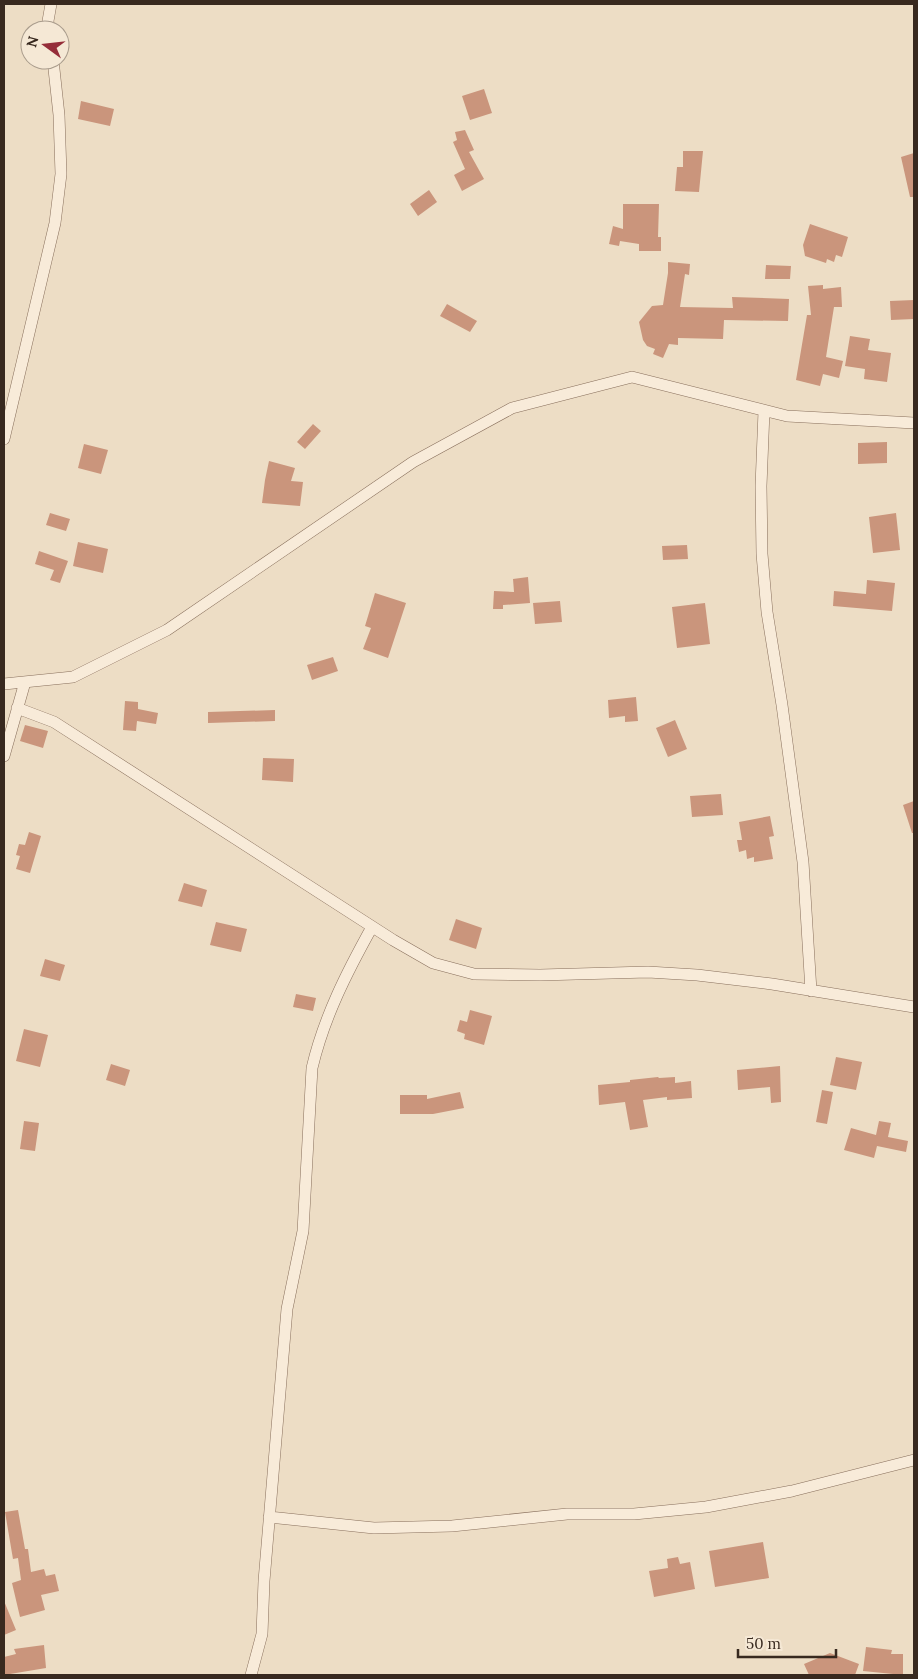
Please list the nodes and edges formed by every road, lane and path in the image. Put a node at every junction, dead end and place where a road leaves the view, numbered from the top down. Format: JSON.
{"nodes":[{"id":1,"x":51,"y":4,"type":"edge"},
{"id":2,"x":48,"y":20,"type":"edge"},
{"id":3,"x":54,"y":70,"type":"edge"},
{"id":4,"x":764,"y":411,"type":"junction"},
{"id":5,"x":914,"y":423,"type":"edge"},
{"id":6,"x":4,"y":439,"type":"edge"},
{"id":7,"x":25,"y":682,"type":"junction"},
{"id":8,"x":4,"y":684,"type":"edge"},
{"id":9,"x":18,"y":708,"type":"junction"},
{"id":10,"x":4,"y":756,"type":"edge"},
{"id":11,"x":372,"y":927,"type":"junction"},
{"id":12,"x":811,"y":991,"type":"junction"},
{"id":13,"x":914,"y":1008,"type":"edge"},
{"id":14,"x":914,"y":1460,"type":"edge"},
{"id":15,"x":270,"y":1518,"type":"junction"},
{"id":16,"x":251,"y":1675,"type":"edge"}],
"edges":[{"from":1,"to":2,"type":"street"},
{"from":3,"to":6,"type":"street"},
{"from":4,"to":5,"type":"street"},
{"from":4,"to":7,"type":"street"},
{"from":4,"to":12,"type":"street"},
{"from":7,"to":8,"type":"street"},
{"from":7,"to":9,"type":"street"},
{"from":9,"to":10,"type":"street"},
{"from":9,"to":11,"type":"street"},
{"from":11,"to":12,"type":"street"},
{"from":11,"to":15,"type":"street"},
{"from":12,"to":13,"type":"street"},
{"from":14,"to":15,"type":"street"},
{"from":15,"to":16,"type":"street"}]}
